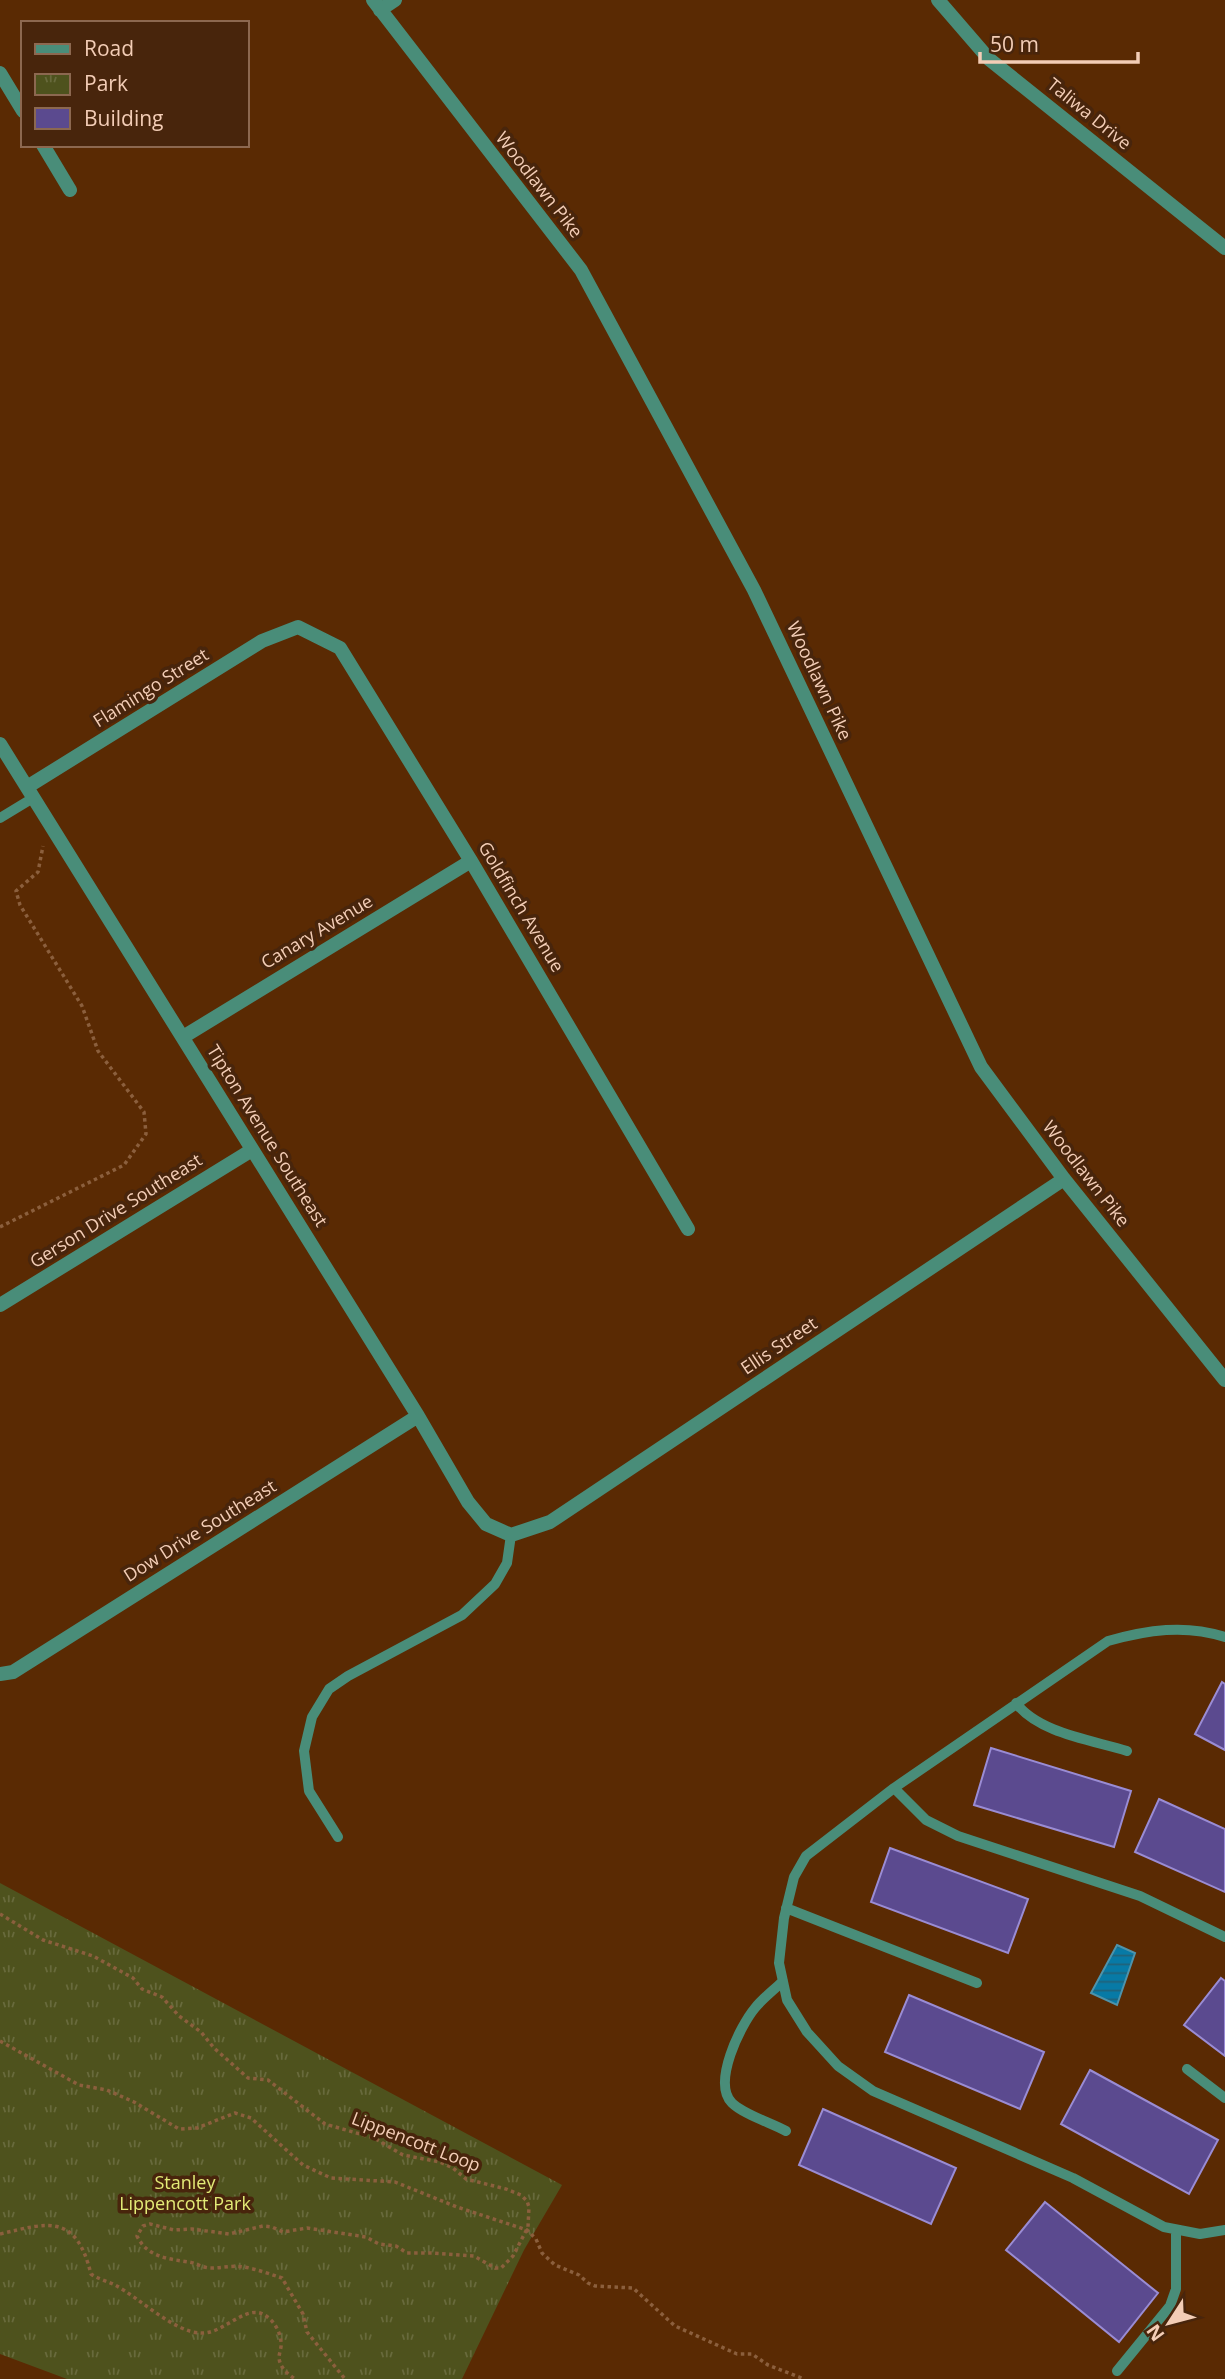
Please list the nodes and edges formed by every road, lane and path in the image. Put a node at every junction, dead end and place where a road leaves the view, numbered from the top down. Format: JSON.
{"nodes":[{"id":1,"x":395,"y":0,"type":"edge"},
{"id":2,"x":938,"y":0,"type":"edge"},
{"id":3,"x":376,"y":5,"type":"edge"},
{"id":4,"x":0,"y":73,"type":"edge"},
{"id":5,"x":21,"y":108,"type":"edge"},
{"id":6,"x":44,"y":147,"type":"edge"},
{"id":7,"x":70,"y":190,"type":"dead end"},
{"id":8,"x":1225,"y":248,"type":"edge"},
{"id":9,"x":298,"y":627,"type":"joint"},
{"id":10,"x":0,"y":744,"type":"edge"},
{"id":11,"x":30,"y":792,"type":"junction"},
{"id":12,"x":0,"y":818,"type":"edge"},
{"id":13,"x":57,"y":836,"type":"junction"},
{"id":14,"x":471,"y":860,"type":"junction"},
{"id":15,"x":183,"y":1037,"type":"junction"},
{"id":16,"x":252,"y":1150,"type":"junction"},
{"id":17,"x":1064,"y":1179,"type":"junction"},
{"id":18,"x":0,"y":1227,"type":"edge"},
{"id":19,"x":688,"y":1229,"type":"dead end"},
{"id":20,"x":0,"y":1305,"type":"edge"},
{"id":21,"x":1225,"y":1380,"type":"edge"},
{"id":22,"x":418,"y":1416,"type":"junction"},
{"id":23,"x":512,"y":1535,"type":"junction"},
{"id":24,"x":1225,"y":1637,"type":"edge"},
{"id":25,"x":0,"y":1674,"type":"edge"},
{"id":26,"x":1016,"y":1703,"type":"junction"},
{"id":27,"x":1127,"y":1751,"type":"dead end"},
{"id":28,"x":894,"y":1788,"type":"junction"},
{"id":29,"x":338,"y":1837,"type":"dead end"},
{"id":30,"x":786,"y":1908,"type":"junction"},
{"id":31,"x":0,"y":1914,"type":"edge"},
{"id":32,"x":1225,"y":1937,"type":"edge"},
{"id":33,"x":783,"y":1981,"type":"junction"},
{"id":34,"x":977,"y":1983,"type":"dead end"},
{"id":35,"x":0,"y":2041,"type":"edge"},
{"id":36,"x":1186,"y":2069,"type":"dead end"},
{"id":37,"x":1225,"y":2098,"type":"edge"},
{"id":38,"x":786,"y":2131,"type":"dead end"},
{"id":39,"x":527,"y":2230,"type":"junction"},
{"id":40,"x":1176,"y":2230,"type":"junction"},
{"id":41,"x":1225,"y":2230,"type":"edge"},
{"id":42,"x":0,"y":2234,"type":"edge"},
{"id":43,"x":1117,"y":2371,"type":"dead end"},
{"id":44,"x":295,"y":2379,"type":"edge"},
{"id":45,"x":345,"y":2379,"type":"edge"},
{"id":46,"x":804,"y":2379,"type":"edge"}],
"edges":[{"from":1,"to":3,"type":"street"},
{"from":2,"to":8,"type":"street","name":"Taliwa Drive"},
{"from":3,"to":17,"type":"street","name":"Woodlawn Pike"},
{"from":4,"to":5,"type":"street"},
{"from":6,"to":7,"type":"street"},
{"from":9,"to":11,"type":"street","name":"Flamingo Street"},
{"from":9,"to":14,"type":"street","name":"Goldfinch Avenue"},
{"from":10,"to":11,"type":"street","name":"Tipton Avenue Southeast"},
{"from":11,"to":12,"type":"lane"},
{"from":11,"to":13,"type":"street","name":"Tipton Avenue Southeast"},
{"from":13,"to":15,"type":"street","name":"Tipton Avenue Southeast"},
{"from":13,"to":18,"type":"path"},
{"from":14,"to":15,"type":"street","name":"Canary Avenue"},
{"from":14,"to":19,"type":"street","name":"Goldfinch Avenue"},
{"from":15,"to":16,"type":"street","name":"Tipton Avenue Southeast"},
{"from":16,"to":20,"type":"street","name":"Gerson Drive Southeast"},
{"from":16,"to":22,"type":"street","name":"Tipton Avenue Southeast"},
{"from":17,"to":21,"type":"street","name":"Woodlawn Pike"},
{"from":17,"to":23,"type":"street","name":"Ellis Street"},
{"from":22,"to":23,"type":"street","name":"Tipton Avenue Southeast"},
{"from":22,"to":25,"type":"street","name":"Dow Drive Southeast"},
{"from":23,"to":29,"type":"lane"},
{"from":24,"to":26,"type":"lane"},
{"from":26,"to":27,"type":"lane"},
{"from":26,"to":28,"type":"lane"},
{"from":28,"to":30,"type":"lane"},
{"from":28,"to":32,"type":"lane"},
{"from":30,"to":33,"type":"lane"},
{"from":30,"to":34,"type":"lane"},
{"from":31,"to":39,"type":"path","name":"Lippencott Loop"},
{"from":33,"to":38,"type":"lane"},
{"from":33,"to":40,"type":"lane"},
{"from":35,"to":39,"type":"path"},
{"from":36,"to":37,"type":"lane"},
{"from":39,"to":45,"type":"path"},
{"from":39,"to":46,"type":"path"},
{"from":40,"to":41,"type":"lane"},
{"from":40,"to":43,"type":"lane"},
{"from":42,"to":44,"type":"path"}]}
